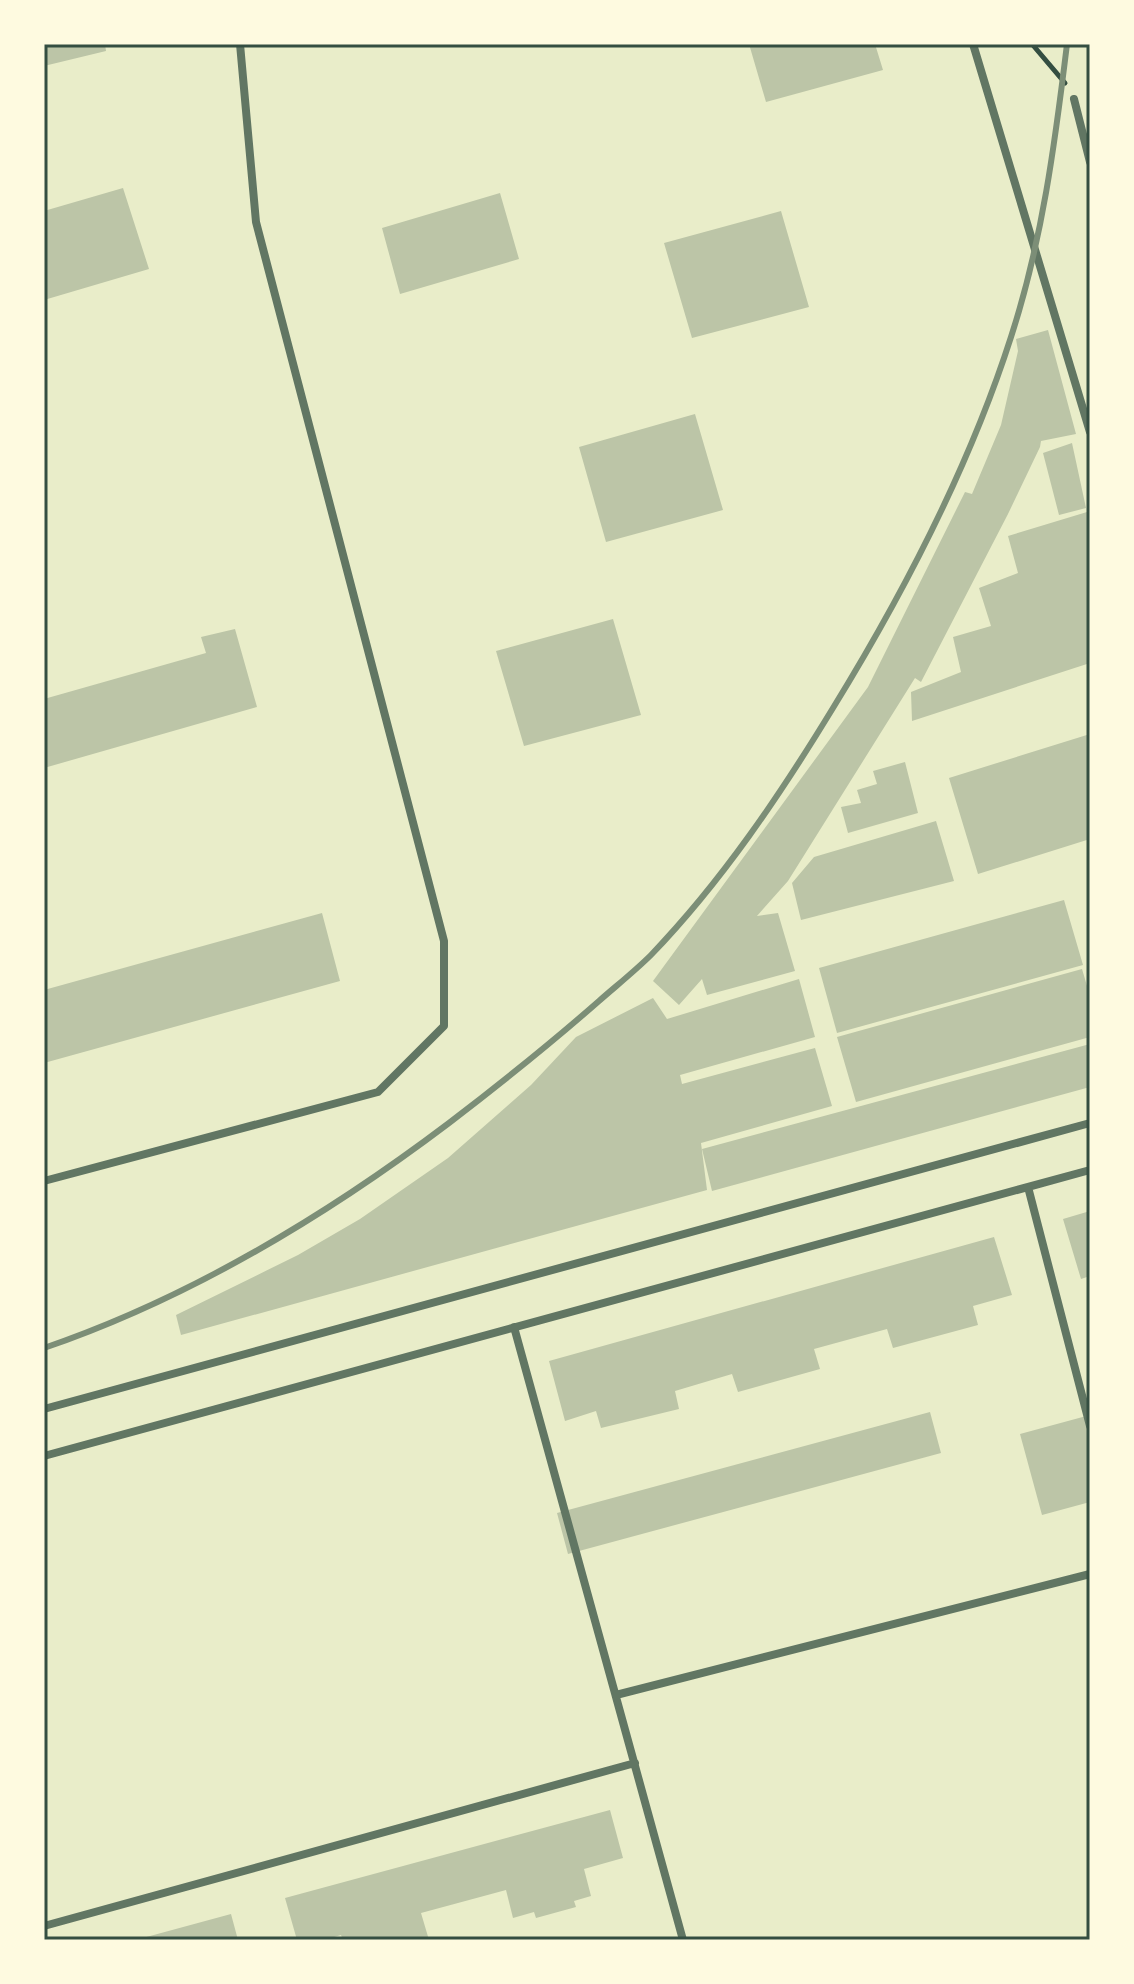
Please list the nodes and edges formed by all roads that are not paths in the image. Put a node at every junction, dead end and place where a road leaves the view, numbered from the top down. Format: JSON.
{"nodes":[{"id":1,"x":240,"y":44,"type":"edge"},
{"id":2,"x":973,"y":44,"type":"edge"},
{"id":3,"x":1074,"y":99,"type":"road end"},
{"id":4,"x":1090,"y":162,"type":"edge"},
{"id":5,"x":1090,"y":432,"type":"edge"},
{"id":6,"x":1090,"y":1123,"type":"edge"},
{"id":7,"x":1090,"y":1170,"type":"edge"},
{"id":8,"x":44,"y":1181,"type":"edge"},
{"id":9,"x":1028,"y":1187,"type":"junction"},
{"id":10,"x":514,"y":1327,"type":"junction"},
{"id":11,"x":44,"y":1409,"type":"edge"},
{"id":12,"x":1090,"y":1426,"type":"edge"},
{"id":13,"x":44,"y":1456,"type":"edge"},
{"id":14,"x":1090,"y":1574,"type":"edge"},
{"id":15,"x":616,"y":1695,"type":"junction"},
{"id":16,"x":635,"y":1763,"type":"junction"},
{"id":17,"x":44,"y":1926,"type":"edge"},
{"id":18,"x":683,"y":1940,"type":"edge"}],
"edges":[{"from":1,"to":8,"type":"street"},
{"from":2,"to":5,"type":"street"},
{"from":3,"to":4,"type":"street"},
{"from":6,"to":11,"type":"street"},
{"from":7,"to":9,"type":"street"},
{"from":9,"to":10,"type":"street"},
{"from":9,"to":12,"type":"street"},
{"from":10,"to":13,"type":"street"},
{"from":10,"to":15,"type":"street"},
{"from":14,"to":15,"type":"street"},
{"from":15,"to":16,"type":"street"},
{"from":16,"to":17,"type":"street"},
{"from":16,"to":18,"type":"street"}]}
